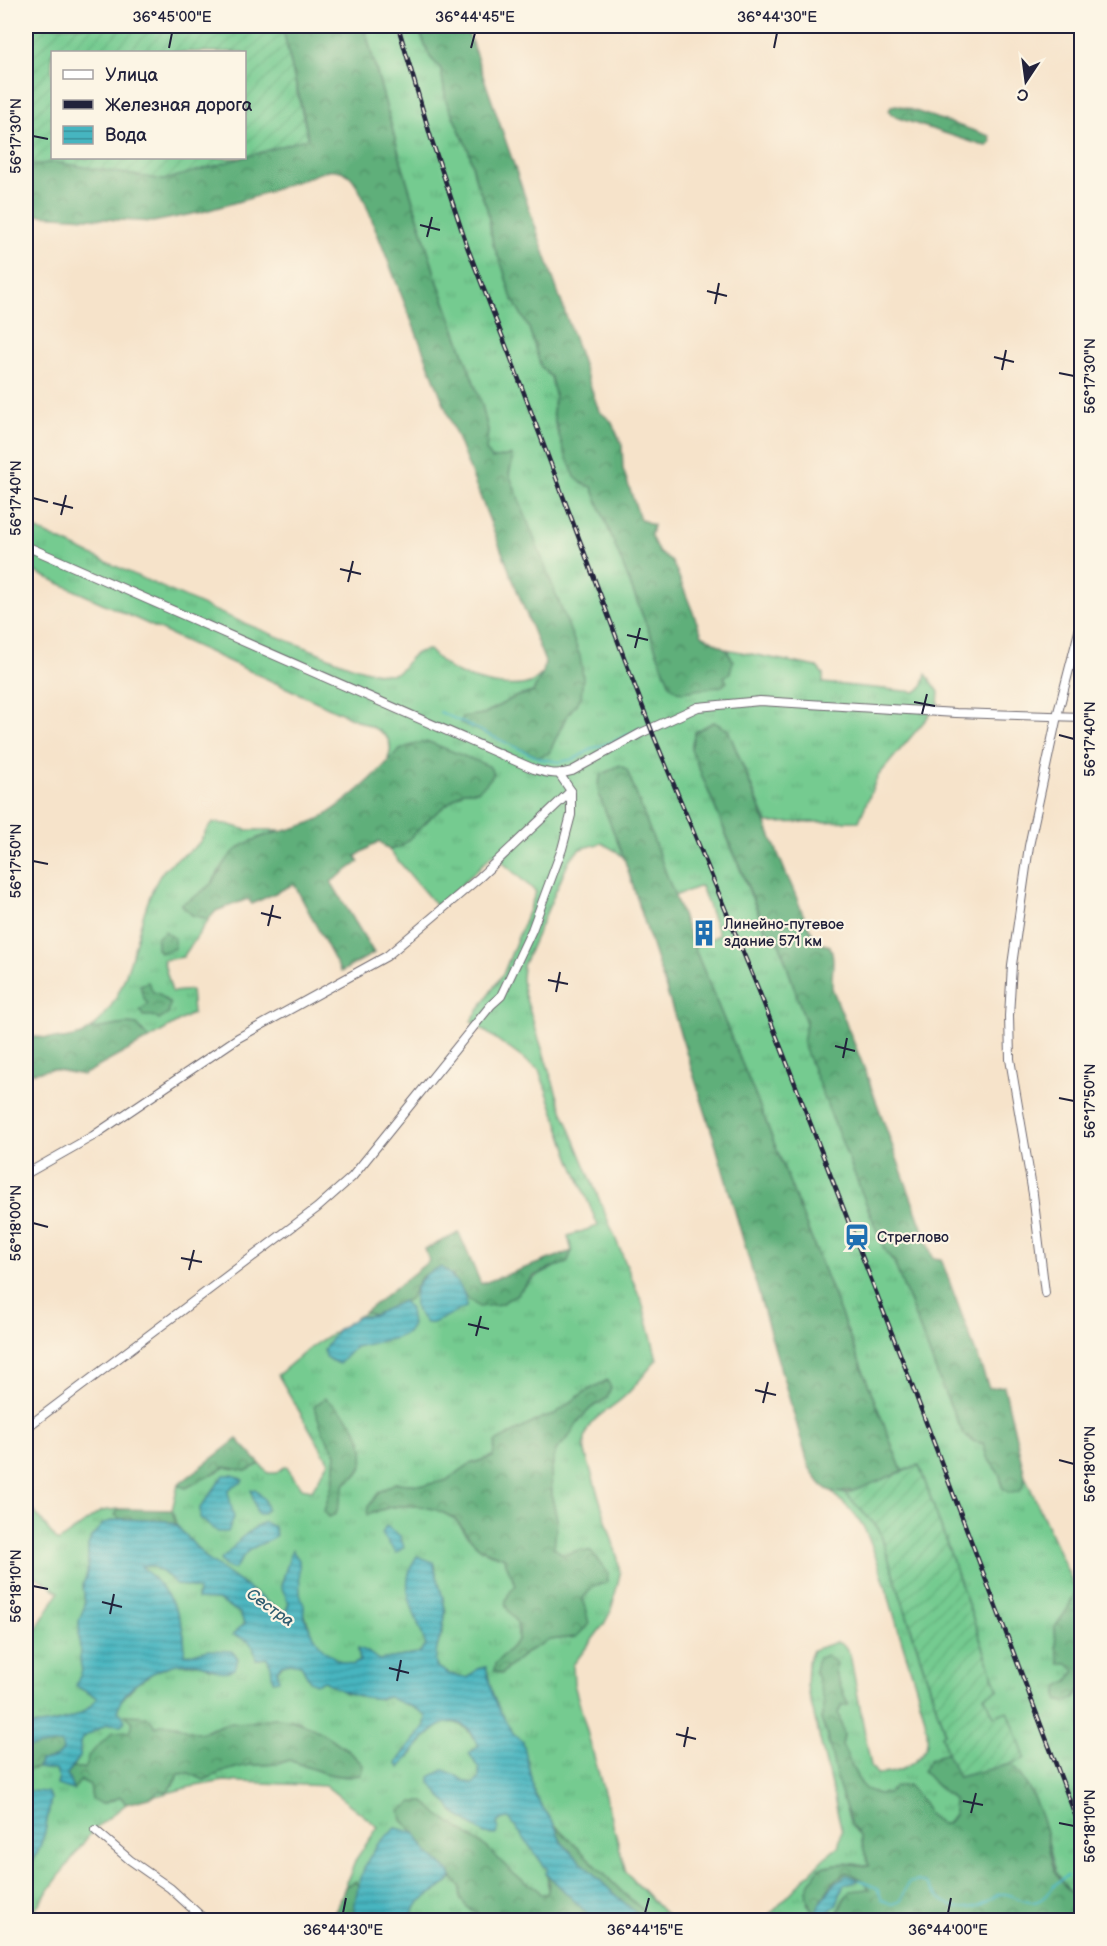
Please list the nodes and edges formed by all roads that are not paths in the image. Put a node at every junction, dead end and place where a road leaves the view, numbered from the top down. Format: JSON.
{"nodes":[{"id":1,"x":26,"y":546,"type":"edge"},
{"id":2,"x":1082,"y":620,"type":"edge"},
{"id":3,"x":1057,"y":716,"type":"junction"},
{"id":4,"x":1082,"y":717,"type":"edge"},
{"id":5,"x":560,"y":775,"type":"junction"},
{"id":6,"x":572,"y":791,"type":"junction"},
{"id":7,"x":26,"y":1174,"type":"edge"},
{"id":8,"x":1045,"y":1293,"type":"dead end"},
{"id":9,"x":26,"y":1428,"type":"edge"},
{"id":10,"x":95,"y":1830,"type":"dead end"},
{"id":11,"x":205,"y":1920,"type":"edge"}],
"edges":[{"from":1,"to":5,"type":"street"},
{"from":2,"to":3,"type":"street"},
{"from":3,"to":4,"type":"street"},
{"from":3,"to":5,"type":"street"},
{"from":3,"to":8,"type":"street"},
{"from":5,"to":6,"type":"street"},
{"from":6,"to":7,"type":"street"},
{"from":6,"to":9,"type":"street"},
{"from":10,"to":11,"type":"street"}]}
